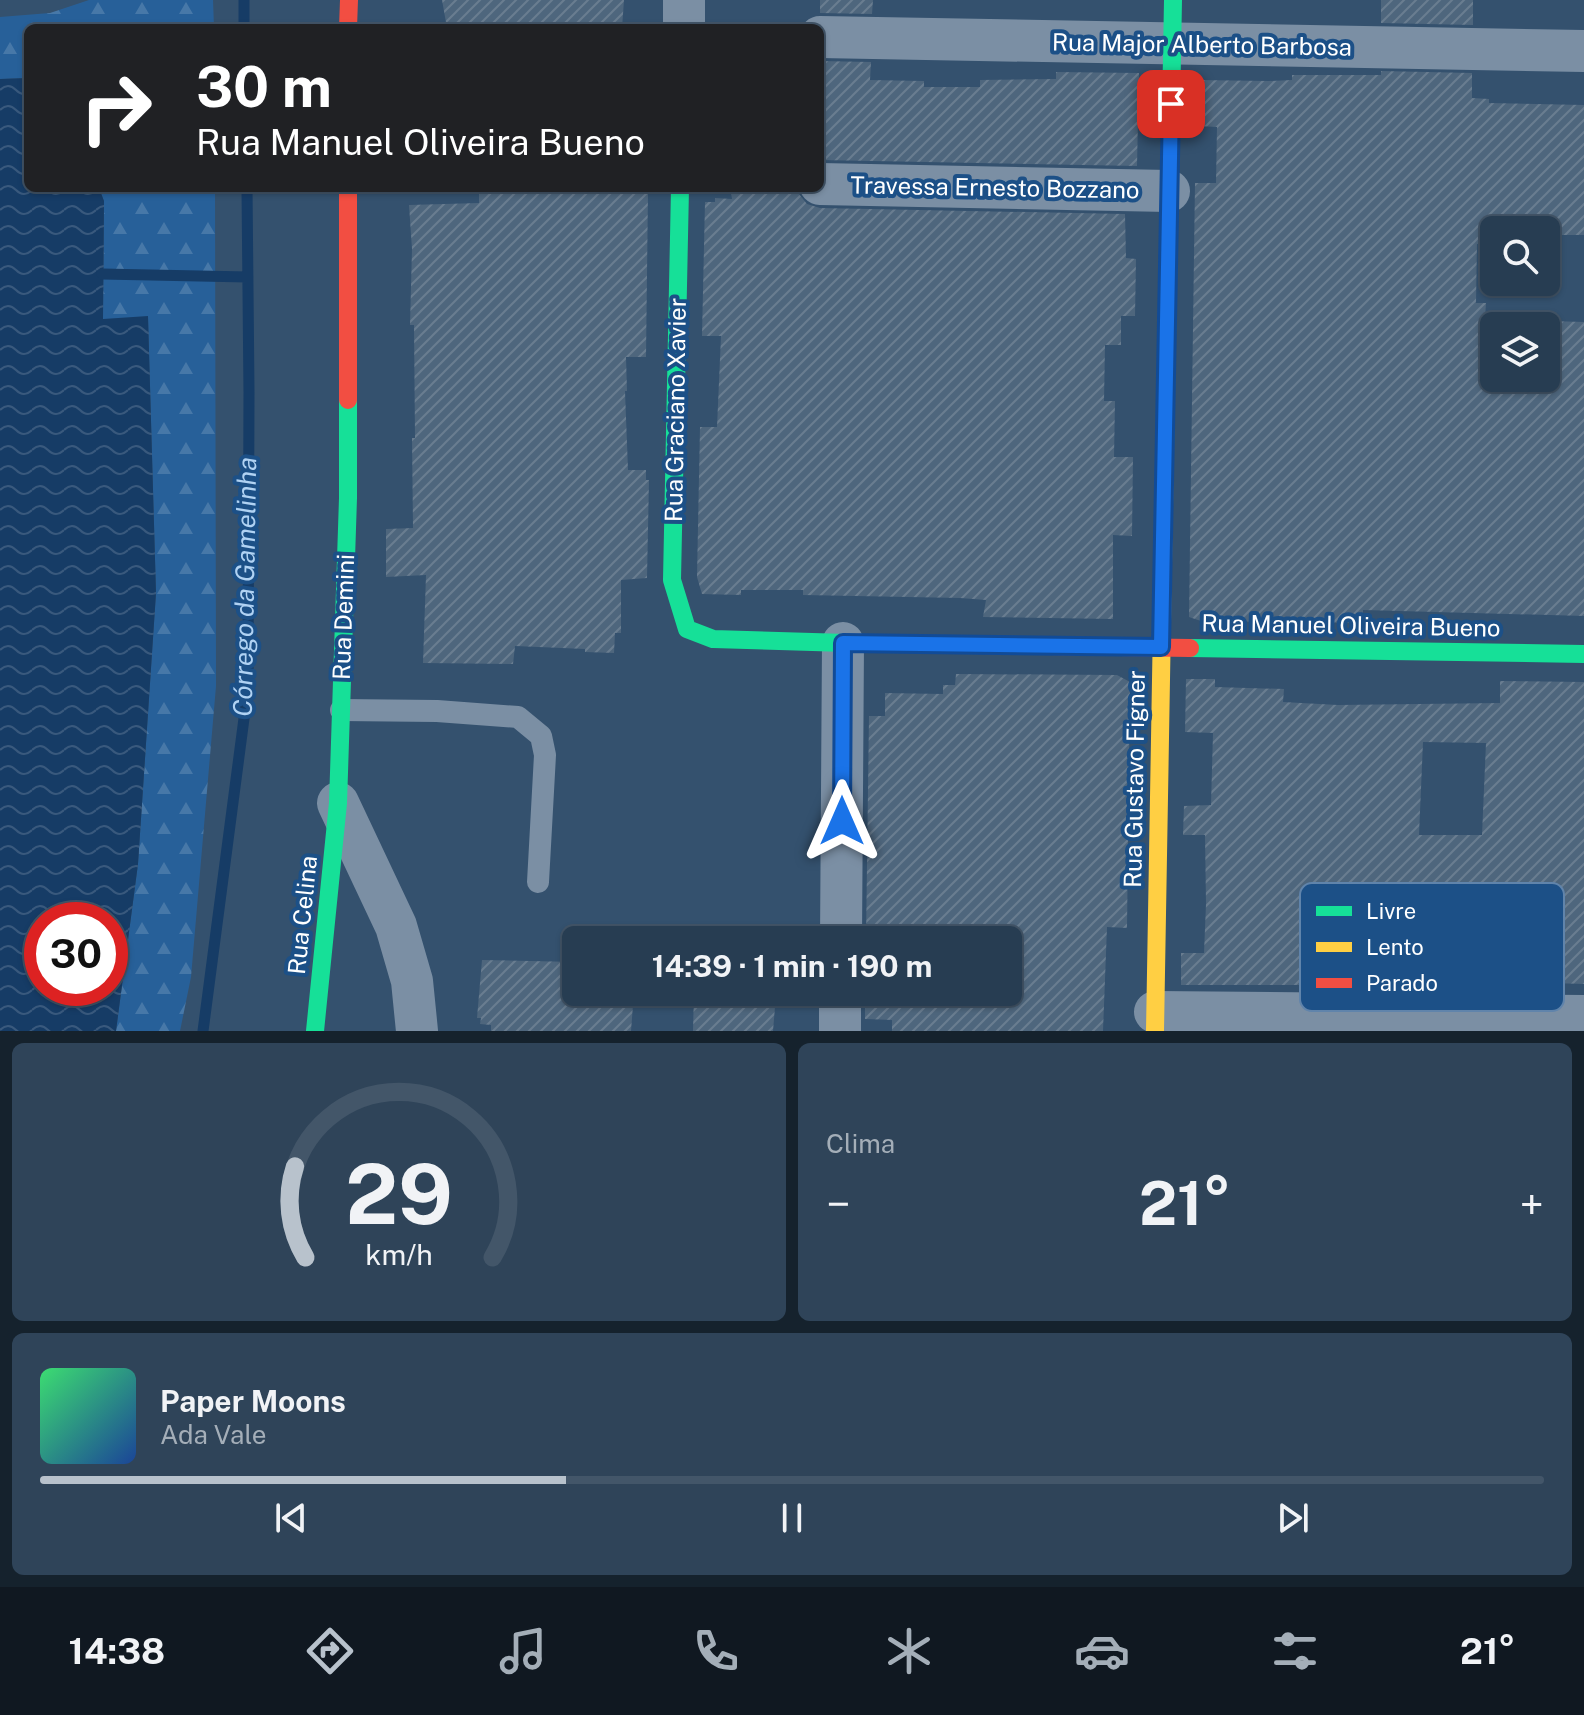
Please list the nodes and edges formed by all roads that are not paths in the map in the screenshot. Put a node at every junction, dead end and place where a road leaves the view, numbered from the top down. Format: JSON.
{"nodes":[{"id":1,"x":349,"y":0,"type":"edge"},
{"id":2,"x":684,"y":0,"type":"edge"},
{"id":3,"x":1173,"y":0,"type":"edge"},
{"id":4,"x":348,"y":24,"type":"edge"},
{"id":5,"x":684,"y":24,"type":"edge"},
{"id":6,"x":824,"y":37,"type":"edge"},
{"id":7,"x":1172,"y":45,"type":"junction"},
{"id":8,"x":1584,"y":51,"type":"edge"},
{"id":9,"x":824,"y":184,"type":"edge"},
{"id":10,"x":1169,"y":191,"type":"junction"},
{"id":11,"x":348,"y":192,"type":"edge"},
{"id":12,"x":680,"y":192,"type":"edge"},
{"id":13,"x":687,"y":629,"type":"joint"},
{"id":14,"x":843,"y":643,"type":"junction"},
{"id":15,"x":1161,"y":647,"type":"junction"},
{"id":16,"x":1584,"y":654,"type":"edge"},
{"id":17,"x":341,"y":710,"type":"junction"},
{"id":18,"x":338,"y":803,"type":"junction"},
{"id":19,"x":538,"y":882,"type":"dead end"},
{"id":20,"x":841,"y":926,"type":"edge"},
{"id":21,"x":840,"y":1006,"type":"edge"},
{"id":22,"x":1584,"y":1016,"type":"edge"},
{"id":23,"x":1155,"y":1022,"type":"edge"},
{"id":24,"x":315,"y":1031,"type":"edge"},
{"id":25,"x":417,"y":1031,"type":"edge"},
{"id":26,"x":840,"y":1031,"type":"edge"}],
"edges":[{"from":1,"to":4,"type":"street"},
{"from":2,"to":5,"type":"street"},
{"from":3,"to":7,"type":"street","name":"Rua Gustavo Figner"},
{"from":6,"to":7,"type":"street","name":"Rua Major Alberto Barbosa"},
{"from":7,"to":8,"type":"street","name":"Rua Major Alberto Barbosa"},
{"from":7,"to":10,"type":"street","name":"Rua Gustavo Figner"},
{"from":9,"to":10,"type":"street","name":"Travessa Ernesto Bozzano"},
{"from":10,"to":15,"type":"street","name":"Rua Gustavo Figner"},
{"from":11,"to":17,"type":"street","name":"Rua Demini"},
{"from":12,"to":13,"type":"street","name":"Rua Graciano Xavier"},
{"from":13,"to":14,"type":"street","name":"Rua Manuel Oliveira Bueno"},
{"from":14,"to":15,"type":"street","name":"Rua Manuel Oliveira Bueno"},
{"from":14,"to":20,"type":"street"},
{"from":15,"to":16,"type":"street","name":"Rua Manuel Oliveira Bueno"},
{"from":15,"to":23,"type":"street","name":"Rua Gustavo Figner"},
{"from":17,"to":18,"type":"street","name":"Rua Demini"},
{"from":17,"to":19,"type":"lane"},
{"from":18,"to":24,"type":"street","name":"Rua Celina"},
{"from":18,"to":25,"type":"street","name":"Rua Demini"},
{"from":21,"to":26,"type":"street"},
{"from":22,"to":23,"type":"street"}]}
